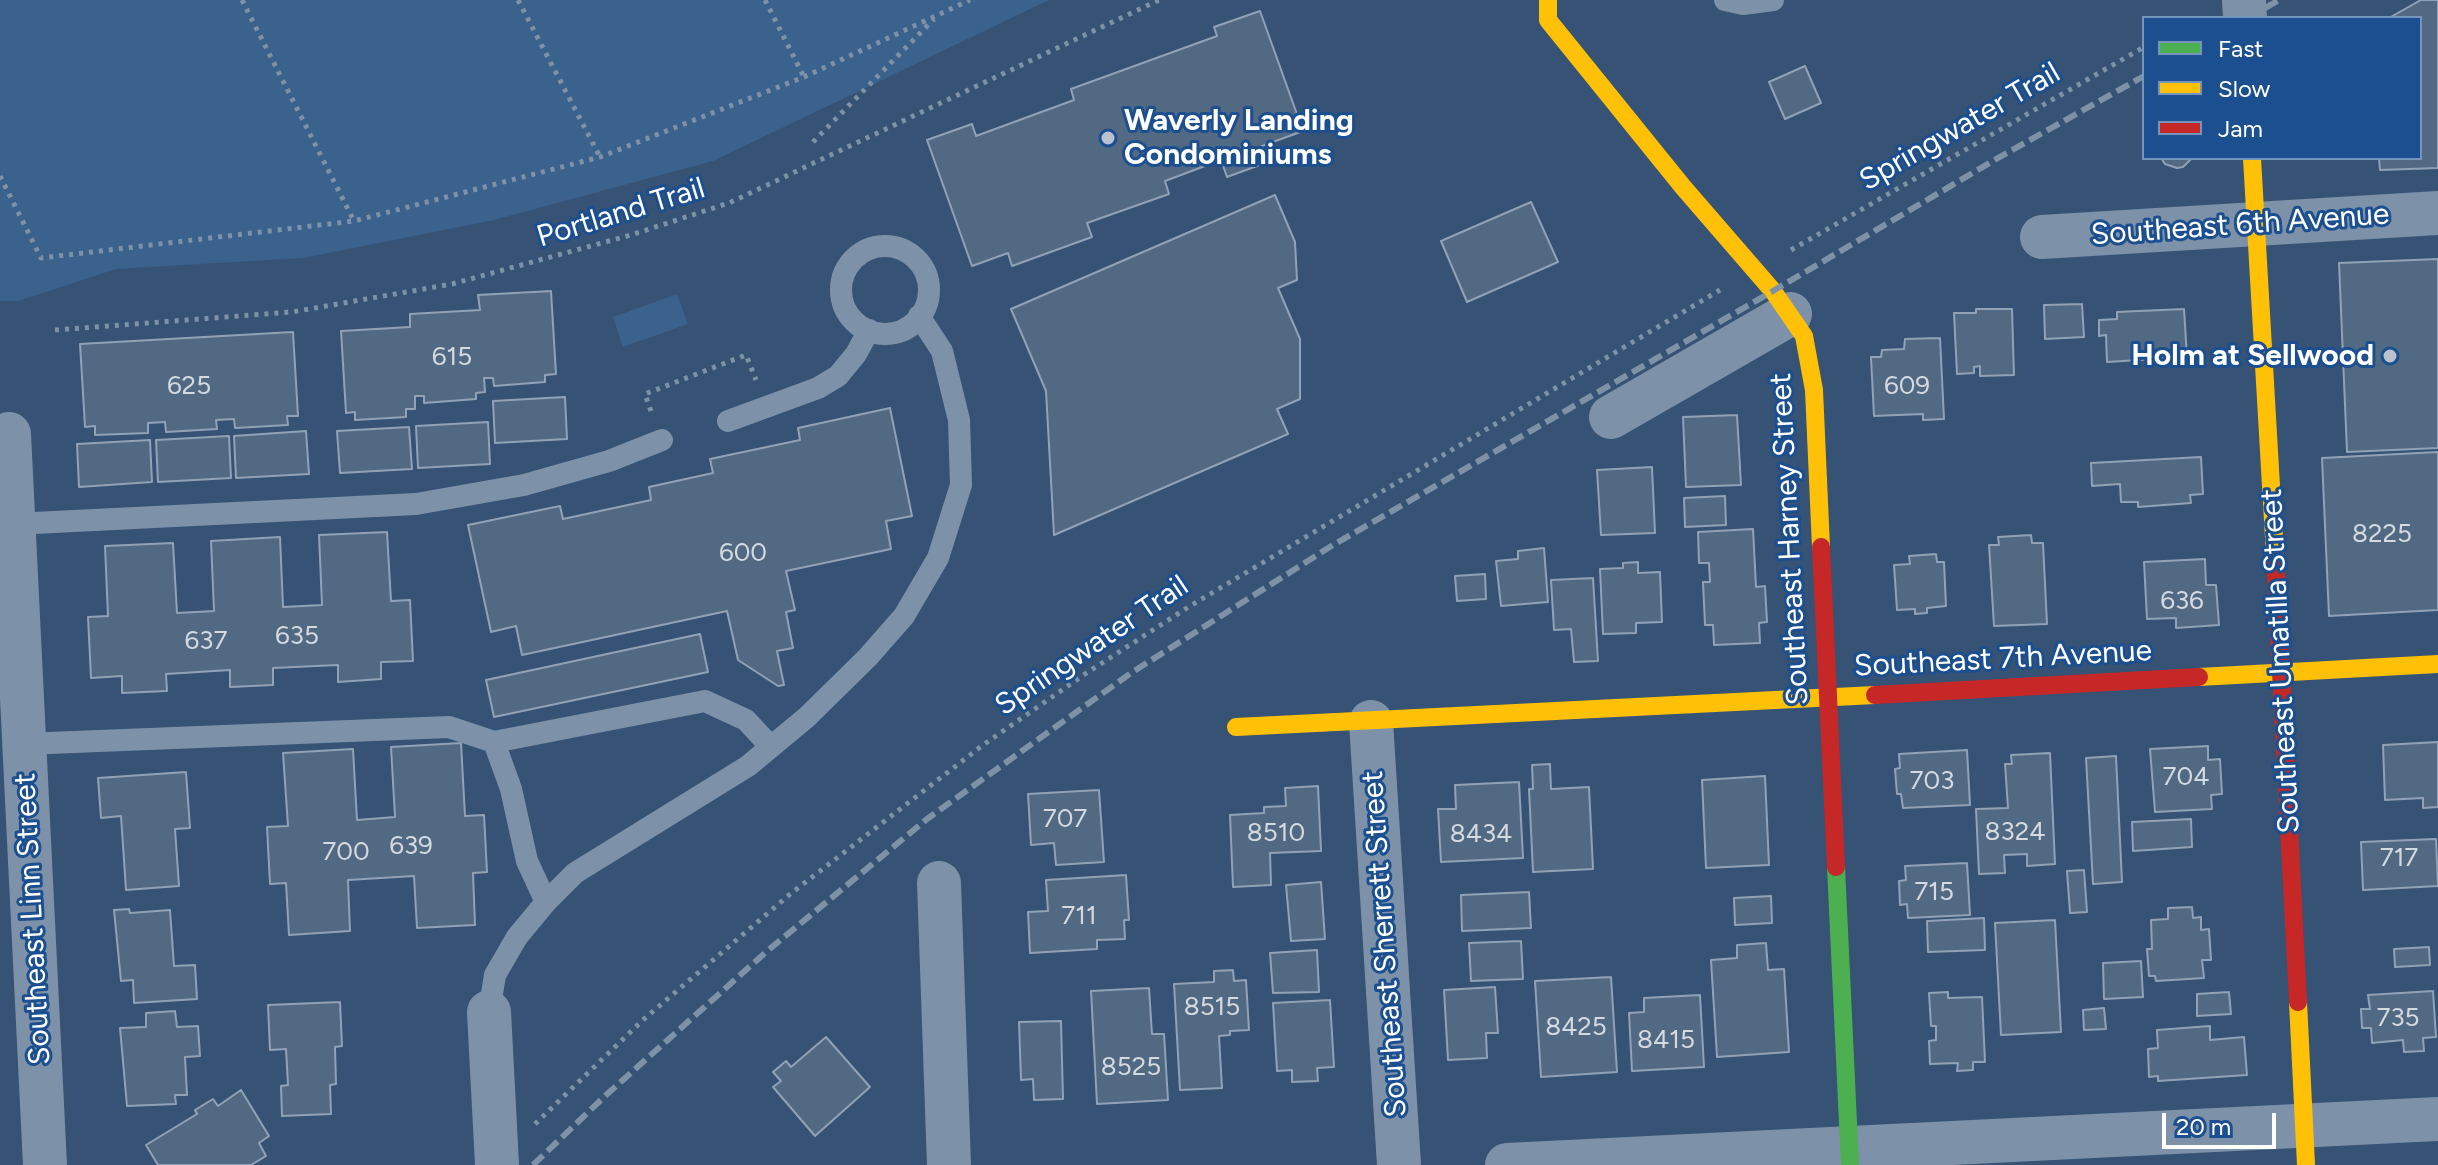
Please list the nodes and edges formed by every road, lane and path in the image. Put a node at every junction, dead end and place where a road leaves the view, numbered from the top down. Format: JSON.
{"nodes":[{"id":1,"x":242,"y":0,"type":"edge"},
{"id":2,"x":518,"y":0,"type":"edge"},
{"id":3,"x":765,"y":0,"type":"edge"},
{"id":4,"x":1159,"y":0,"type":"edge"},
{"id":5,"x":1548,"y":0,"type":"edge"},
{"id":6,"x":1725,"y":0,"type":"edge"},
{"id":7,"x":1773,"y":0,"type":"edge"},
{"id":8,"x":966,"y":1,"type":"edge"},
{"id":9,"x":938,"y":15,"type":"junction"},
{"id":10,"x":2142,"y":48,"type":"edge"},
{"id":11,"x":804,"y":77,"type":"junction"},
{"id":12,"x":813,"y":142,"type":"dead end"},
{"id":13,"x":600,"y":157,"type":"junction"},
{"id":14,"x":2252,"y":160,"type":"edge"},
{"id":15,"x":0,"y":176,"type":"edge"},
{"id":16,"x":2438,"y":213,"type":"edge"},
{"id":17,"x":354,"y":221,"type":"junction"},
{"id":18,"x":2256,"y":223,"type":"junction"},
{"id":19,"x":2042,"y":237,"type":"dead end"},
{"id":20,"x":1799,"y":246,"type":"dead end"},
{"id":21,"x":1716,"y":293,"type":"dead end"},
{"id":22,"x":1790,"y":314,"type":"junction"},
{"id":23,"x":919,"y":316,"type":"junction"},
{"id":24,"x":55,"y":330,"type":"dead end"},
{"id":25,"x":869,"y":330,"type":"junction"},
{"id":26,"x":767,"y":407,"type":"junction"},
{"id":27,"x":1611,"y":417,"type":"dead end"},
{"id":28,"x":728,"y":421,"type":"dead end"},
{"id":29,"x":9,"y":434,"type":"dead end"},
{"id":30,"x":662,"y":440,"type":"joint"},
{"id":31,"x":14,"y":524,"type":"junction"},
{"id":32,"x":2438,"y":664,"type":"edge"},
{"id":33,"x":2282,"y":671,"type":"junction"},
{"id":34,"x":1827,"y":697,"type":"junction"},
{"id":35,"x":1371,"y":722,"type":"junction"},
{"id":36,"x":1236,"y":727,"type":"dead end"},
{"id":37,"x":494,"y":742,"type":"junction"},
{"id":38,"x":771,"y":747,"type":"junction"},
{"id":39,"x":17,"y":758,"type":"edge"},
{"id":40,"x":939,"y":883,"type":"dead end"},
{"id":41,"x":546,"y":902,"type":"junction"},
{"id":42,"x":489,"y":1012,"type":"joint"},
{"id":43,"x":547,"y":1111,"type":"dead end"},
{"id":44,"x":2438,"y":1119,"type":"edge"},
{"id":45,"x":2305,"y":1146,"type":"edge"},
{"id":46,"x":1849,"y":1157,"type":"edge"},
{"id":47,"x":45,"y":1165,"type":"edge"},
{"id":48,"x":497,"y":1165,"type":"edge"},
{"id":49,"x":949,"y":1165,"type":"edge"},
{"id":50,"x":1399,"y":1165,"type":"edge"},
{"id":51,"x":1507,"y":1165,"type":"edge"}],
"edges":[{"from":1,"to":17,"type":"path"},
{"from":2,"to":13,"type":"path"},
{"from":3,"to":11,"type":"path"},
{"from":4,"to":24,"type":"path","name":"Portland Trail"},
{"from":5,"to":22,"type":"street","name":"Southeast Harney Street"},
{"from":6,"to":7,"type":"lane"},
{"from":8,"to":9,"type":"path"},
{"from":9,"to":11,"type":"path"},
{"from":9,"to":12,"type":"path"},
{"from":10,"to":20,"type":"path","name":"Springwater Trail"},
{"from":11,"to":13,"type":"path"},
{"from":13,"to":17,"type":"path"},
{"from":14,"to":18,"type":"street","name":"Southeast Umatilla Street"},
{"from":15,"to":17,"type":"path"},
{"from":16,"to":18,"type":"street","name":"Southeast 6th Avenue"},
{"from":18,"to":19,"type":"street","name":"Southeast 6th Avenue"},
{"from":18,"to":33,"type":"street","name":"Southeast Umatilla Street"},
{"from":21,"to":43,"type":"path","name":"Springwater Trail"},
{"from":22,"to":27,"type":"street"},
{"from":22,"to":34,"type":"street","name":"Southeast Harney Street"},
{"from":23,"to":25,"type":"lane"},
{"from":23,"to":25,"type":"lane"},
{"from":23,"to":38,"type":"lane"},
{"from":25,"to":26,"type":"lane"},
{"from":26,"to":28,"type":"lane"},
{"from":26,"to":30,"type":"path"},
{"from":29,"to":31,"type":"street","name":"Southeast Linn Street"},
{"from":30,"to":31,"type":"lane"},
{"from":31,"to":39,"type":"street","name":"Southeast Linn Street"},
{"from":32,"to":33,"type":"street","name":"Southeast 7th Avenue"},
{"from":33,"to":34,"type":"street","name":"Southeast 7th Avenue"},
{"from":33,"to":45,"type":"street","name":"Southeast Umatilla Street"},
{"from":34,"to":35,"type":"street","name":"Southeast 7th Avenue"},
{"from":34,"to":46,"type":"street","name":"Southeast Harney Street"},
{"from":35,"to":36,"type":"street","name":"Southeast 7th Avenue"},
{"from":35,"to":50,"type":"street","name":"Southeast Sherrett Street"},
{"from":37,"to":38,"type":"lane"},
{"from":37,"to":39,"type":"lane"},
{"from":37,"to":41,"type":"lane"},
{"from":38,"to":41,"type":"lane"},
{"from":39,"to":47,"type":"street","name":"Southeast Linn Street"},
{"from":40,"to":49,"type":"street"},
{"from":41,"to":42,"type":"lane"},
{"from":42,"to":48,"type":"street"},
{"from":44,"to":45,"type":"street"},
{"from":45,"to":46,"type":"street"},
{"from":46,"to":51,"type":"street"}]}
